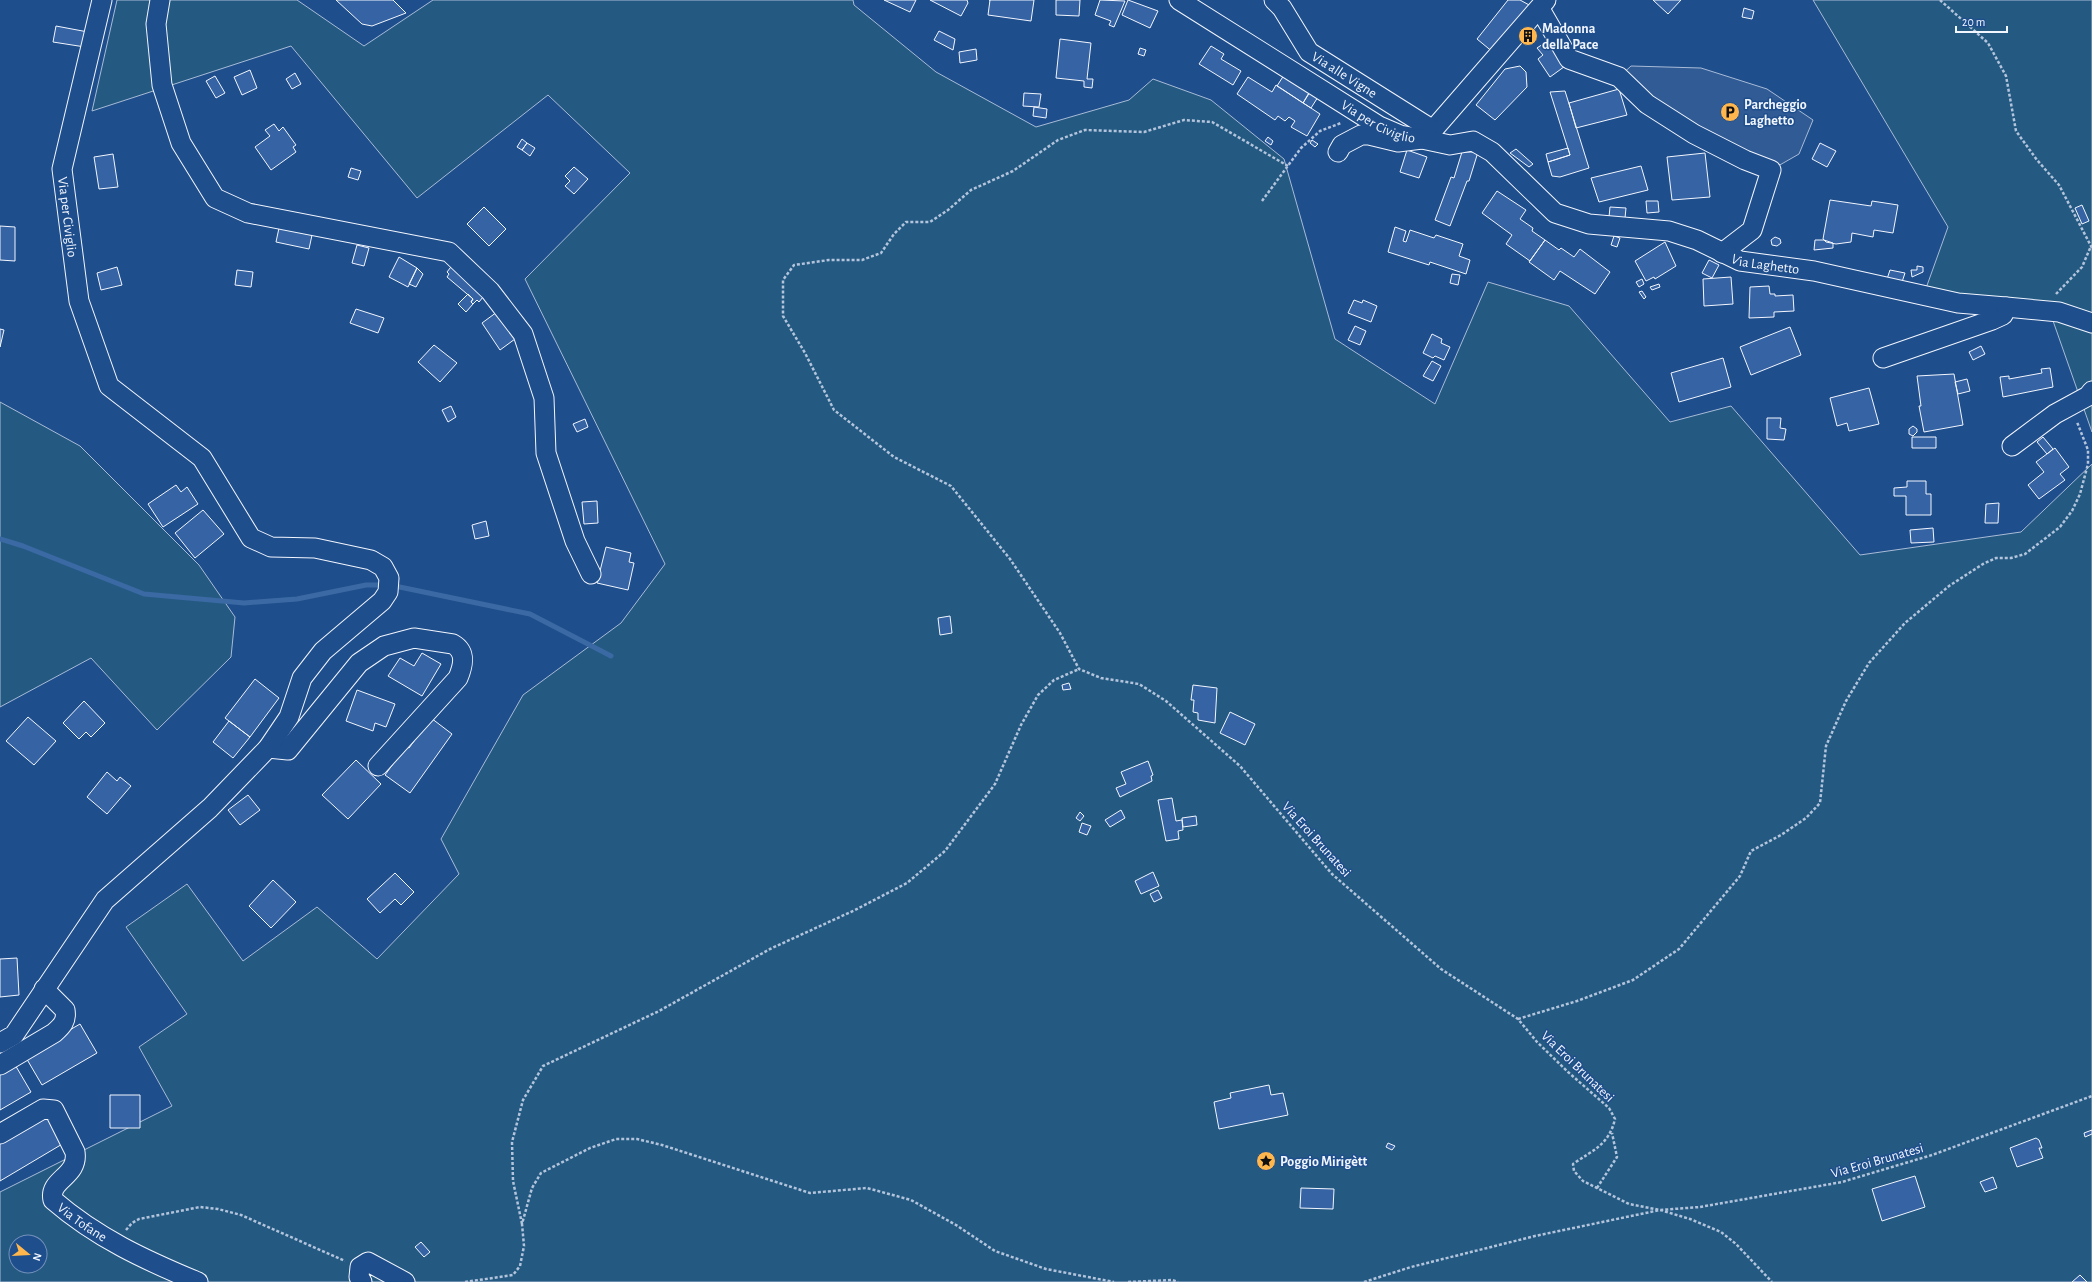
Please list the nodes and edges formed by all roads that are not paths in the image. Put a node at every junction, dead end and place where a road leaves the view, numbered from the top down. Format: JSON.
{"nodes":[{"id":1,"x":102,"y":0,"type":"edge"},
{"id":2,"x":160,"y":0,"type":"edge"},
{"id":3,"x":1178,"y":0,"type":"edge"},
{"id":4,"x":1274,"y":0,"type":"edge"},
{"id":5,"x":1543,"y":4,"type":"edge"},
{"id":6,"x":1428,"y":134,"type":"junction"},
{"id":7,"x":1338,"y":152,"type":"dead end"},
{"id":8,"x":1722,"y":253,"type":"junction"},
{"id":9,"x":2006,"y":307,"type":"junction"},
{"id":10,"x":2092,"y":323,"type":"edge"},
{"id":11,"x":1884,"y":358,"type":"dead end"},
{"id":12,"x":2085,"y":396,"type":"edge"},
{"id":13,"x":2012,"y":446,"type":"dead end"},
{"id":14,"x":591,"y":574,"type":"dead end"},
{"id":15,"x":268,"y":748,"type":"junction"},
{"id":16,"x":378,"y":766,"type":"dead end"},
{"id":17,"x":44,"y":989,"type":"junction"},
{"id":18,"x":0,"y":1043,"type":"edge"},
{"id":19,"x":0,"y":1065,"type":"edge"},
{"id":20,"x":0,"y":1134,"type":"edge"},
{"id":21,"x":361,"y":1274,"type":"edge"},
{"id":22,"x":198,"y":1282,"type":"edge"},
{"id":23,"x":405,"y":1282,"type":"edge"}],
"edges":[{"from":1,"to":15,"type":"street","name":"Via per Civiglio"},
{"from":2,"to":14,"type":"street"},
{"from":3,"to":6,"type":"street","name":"Via per Civiglio"},
{"from":4,"to":6,"type":"street","name":"Via alle Vigne"},
{"from":5,"to":6,"type":"street","name":"Via per Civiglio"},
{"from":5,"to":8,"type":"street"},
{"from":6,"to":7,"type":"street"},
{"from":6,"to":8,"type":"street","name":"Via Laghetto"},
{"from":8,"to":9,"type":"street","name":"Via Laghetto"},
{"from":9,"to":10,"type":"street","name":"Via Laghetto"},
{"from":9,"to":11,"type":"street"},
{"from":12,"to":13,"type":"street"},
{"from":15,"to":16,"type":"street"},
{"from":15,"to":17,"type":"street"},
{"from":17,"to":18,"type":"street"},
{"from":17,"to":19,"type":"street"},
{"from":20,"to":22,"type":"street","name":"Via Tofane"},
{"from":21,"to":23,"type":"street"}]}
